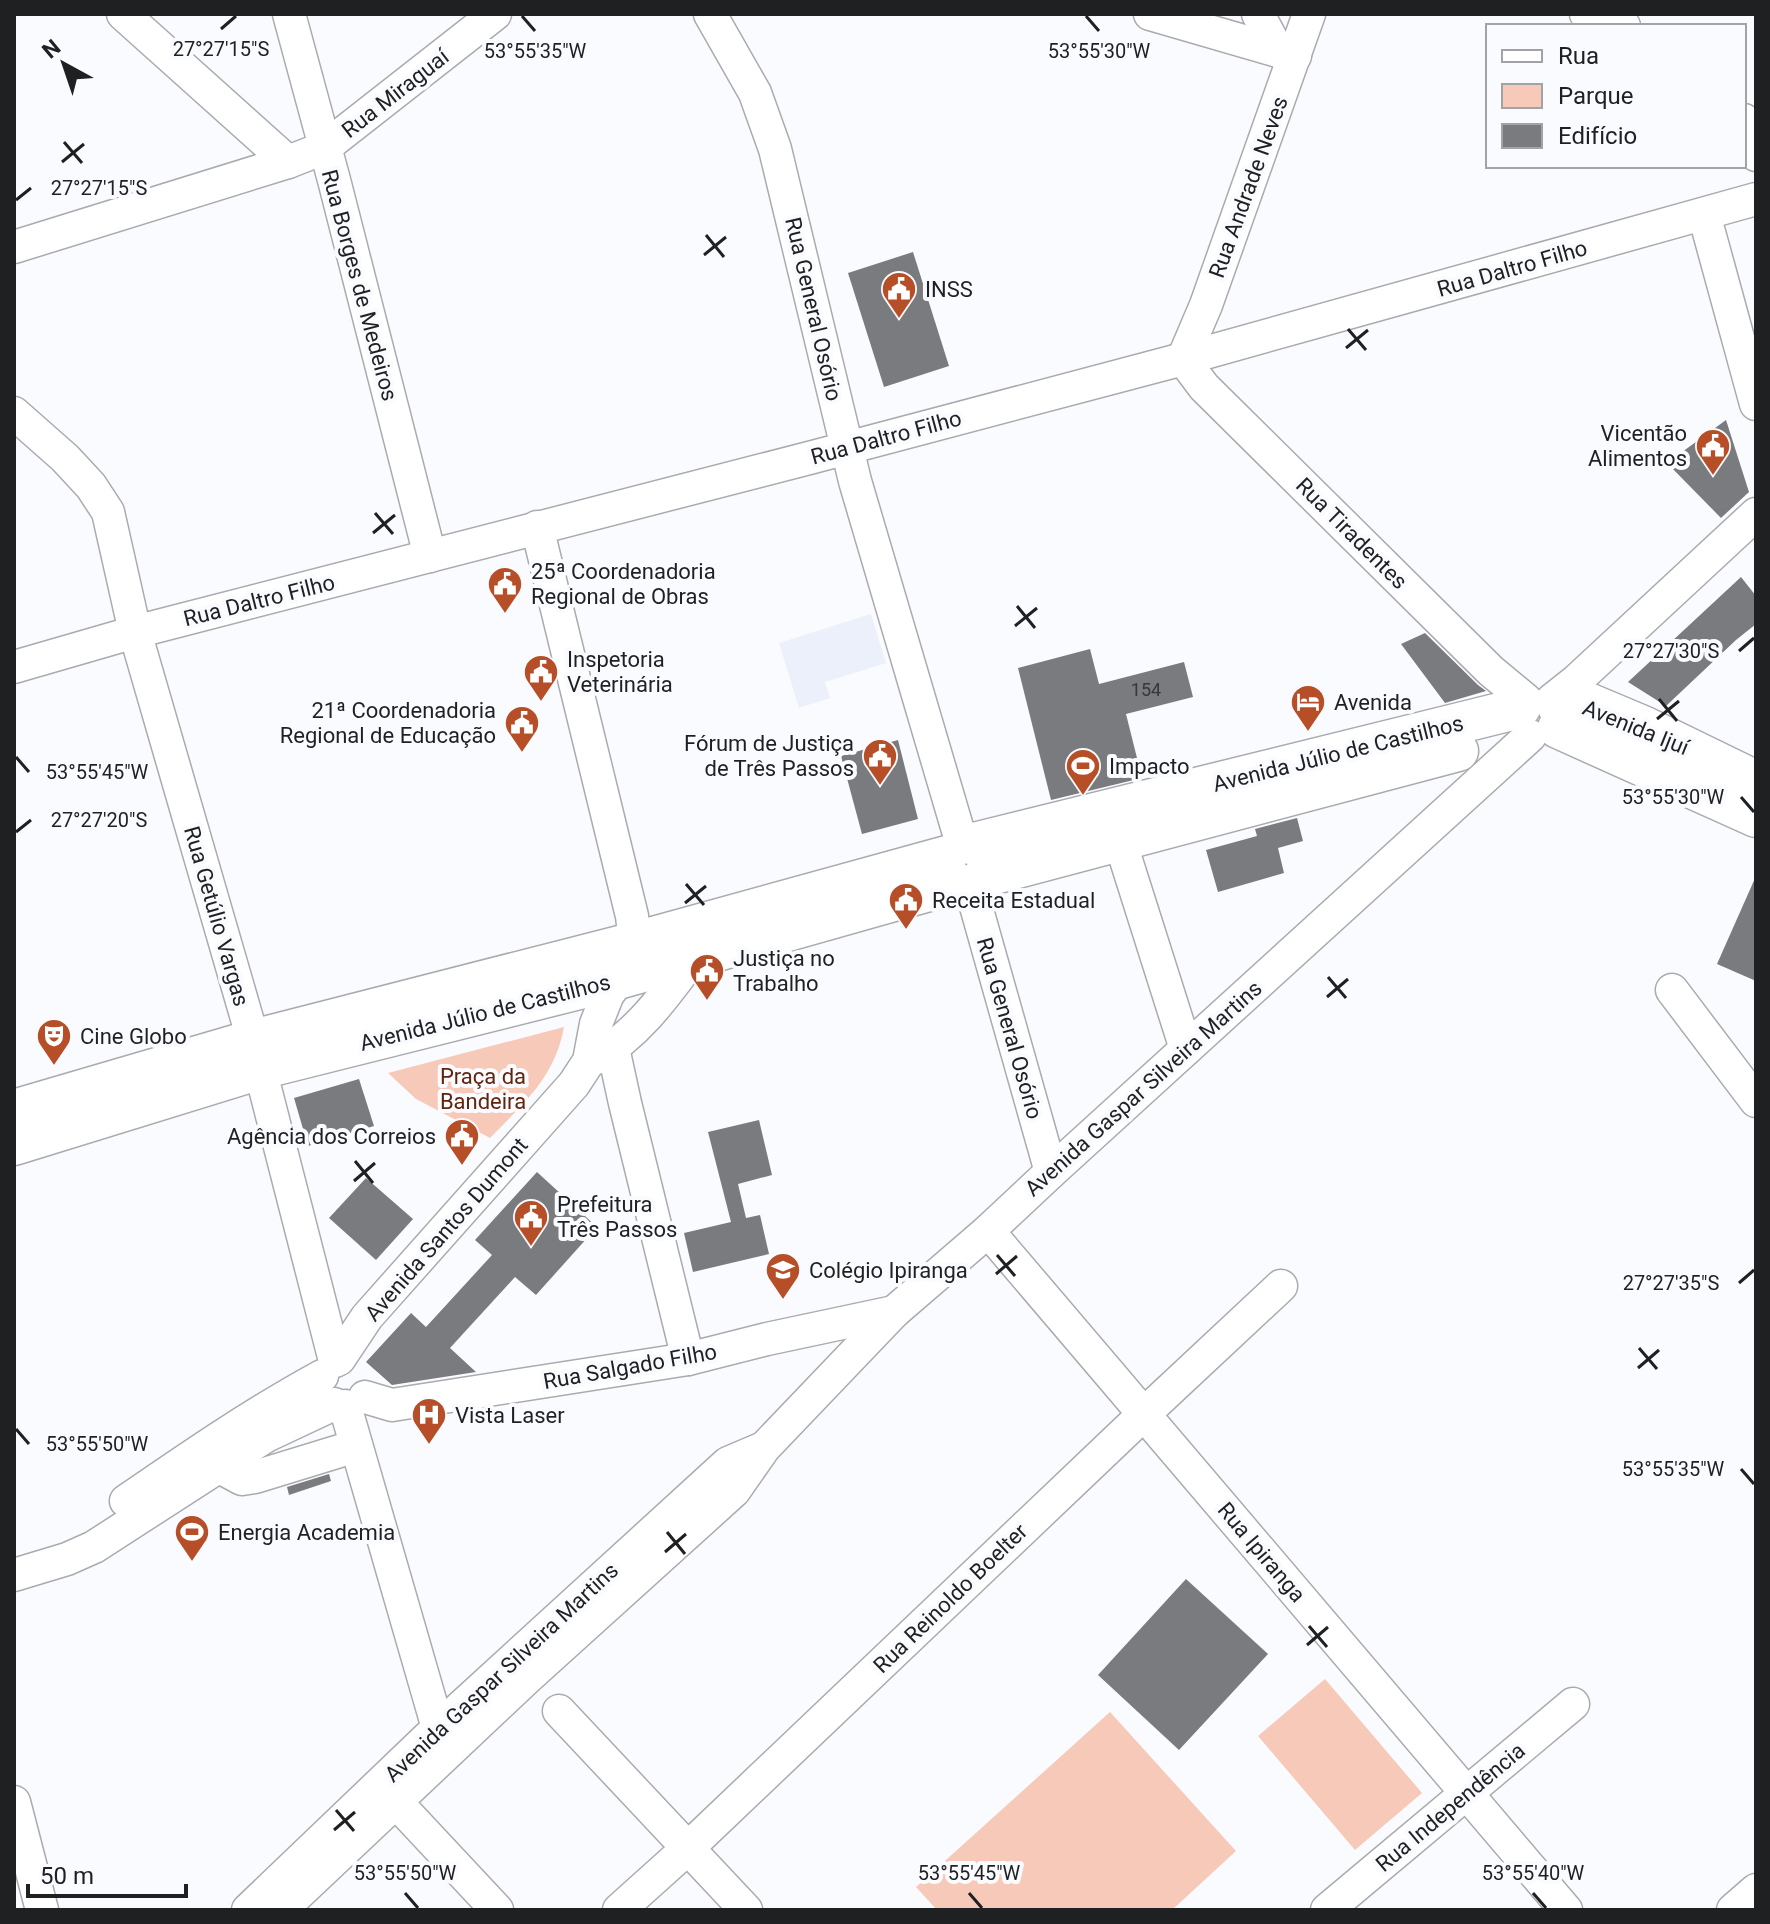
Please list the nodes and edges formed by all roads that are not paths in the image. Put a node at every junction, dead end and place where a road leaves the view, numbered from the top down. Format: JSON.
{"nodes":[{"id":1,"x":123,"y":14,"type":"edge"},
{"id":2,"x":289,"y":14,"type":"edge"},
{"id":3,"x":495,"y":14,"type":"edge"},
{"id":4,"x":710,"y":14,"type":"edge"},
{"id":5,"x":1150,"y":14,"type":"edge"},
{"id":6,"x":1258,"y":14,"type":"edge"},
{"id":7,"x":1309,"y":14,"type":"edge"},
{"id":8,"x":1586,"y":14,"type":"edge"},
{"id":9,"x":1618,"y":24,"type":"edge"},
{"id":10,"x":1286,"y":53,"type":"junction"},
{"id":11,"x":1746,"y":126,"type":"edge"},
{"id":12,"x":324,"y":148,"type":"junction"},
{"id":13,"x":1756,"y":155,"type":"edge"},
{"id":14,"x":288,"y":162,"type":"junction"},
{"id":15,"x":1756,"y":199,"type":"edge"},
{"id":16,"x":1704,"y":214,"type":"junction"},
{"id":17,"x":14,"y":247,"type":"edge"},
{"id":18,"x":1183,"y":359,"type":"junction"},
{"id":19,"x":1756,"y":404,"type":"edge"},
{"id":20,"x":14,"y":413,"type":"edge"},
{"id":21,"x":847,"y":448,"type":"junction"},
{"id":22,"x":1756,"y":514,"type":"edge"},
{"id":23,"x":537,"y":527,"type":"junction"},
{"id":24,"x":430,"y":556,"type":"junction"},
{"id":25,"x":135,"y":632,"type":"junction"},
{"id":26,"x":14,"y":667,"type":"edge"},
{"id":27,"x":1539,"y":716,"type":"junction"},
{"id":28,"x":1756,"y":781,"type":"edge"},
{"id":29,"x":1756,"y":817,"type":"edge"},
{"id":30,"x":1116,"y":825,"type":"junction"},
{"id":31,"x":965,"y":865,"type":"junction"},
{"id":32,"x":692,"y":959,"type":"junction"},
{"id":33,"x":628,"y":960,"type":"junction"},
{"id":34,"x":1672,"y":990,"type":"dead end"},
{"id":35,"x":1186,"y":1049,"type":"junction"},
{"id":36,"x":256,"y":1055,"type":"junction"},
{"id":37,"x":601,"y":1055,"type":"junction"},
{"id":38,"x":1756,"y":1101,"type":"edge"},
{"id":39,"x":14,"y":1110,"type":"edge"},
{"id":40,"x":14,"y":1145,"type":"edge"},
{"id":41,"x":1051,"y":1172,"type":"junction"},
{"id":42,"x":988,"y":1231,"type":"junction"},
{"id":43,"x":1281,"y":1286,"type":"dead end"},
{"id":44,"x":894,"y":1312,"type":"junction"},
{"id":45,"x":688,"y":1359,"type":"junction"},
{"id":46,"x":340,"y":1384,"type":"junction"},
{"id":47,"x":1144,"y":1414,"type":"junction"},
{"id":48,"x":356,"y":1446,"type":"junction"},
{"id":49,"x":764,"y":1448,"type":"junction"},
{"id":50,"x":218,"y":1466,"type":"junction"},
{"id":51,"x":14,"y":1553,"type":"edge"},
{"id":52,"x":14,"y":1575,"type":"edge"},
{"id":53,"x":1573,"y":1704,"type":"dead end"},
{"id":54,"x":559,"y":1711,"type":"dead end"},
{"id":55,"x":438,"y":1728,"type":"junction"},
{"id":56,"x":1467,"y":1794,"type":"junction"},
{"id":57,"x":14,"y":1802,"type":"edge"},
{"id":58,"x":396,"y":1802,"type":"junction"},
{"id":59,"x":688,"y":1848,"type":"junction"},
{"id":60,"x":1756,"y":1890,"type":"edge"},
{"id":61,"x":42,"y":1910,"type":"edge"},
{"id":62,"x":248,"y":1910,"type":"edge"},
{"id":63,"x":281,"y":1910,"type":"edge"},
{"id":64,"x":497,"y":1910,"type":"edge"},
{"id":65,"x":619,"y":1910,"type":"edge"},
{"id":66,"x":746,"y":1910,"type":"edge"},
{"id":67,"x":1327,"y":1910,"type":"edge"},
{"id":68,"x":1566,"y":1910,"type":"edge"},
{"id":69,"x":1733,"y":1910,"type":"edge"}],
"edges":[{"from":1,"to":14,"type":"street"},
{"from":2,"to":12,"type":"street","name":"Rua Borges de Medeiros"},
{"from":3,"to":12,"type":"street","name":"Rua Miraguaí"},
{"from":4,"to":21,"type":"street","name":"Rua General Osório"},
{"from":5,"to":10,"type":"street"},
{"from":6,"to":10,"type":"street"},
{"from":7,"to":10,"type":"street","name":"Rua Andrade Neves"},
{"from":8,"to":9,"type":"street"},
{"from":10,"to":18,"type":"street","name":"Rua Andrade Neves"},
{"from":11,"to":13,"type":"street"},
{"from":12,"to":14,"type":"street","name":"Rua Miraguaí"},
{"from":12,"to":24,"type":"street","name":"Rua Borges de Medeiros"},
{"from":14,"to":17,"type":"street","name":"Rua Miraguaí"},
{"from":15,"to":16,"type":"street","name":"Rua Daltro Filho"},
{"from":16,"to":18,"type":"street","name":"Rua Daltro Filho"},
{"from":16,"to":19,"type":"street"},
{"from":18,"to":21,"type":"street","name":"Rua Daltro Filho"},
{"from":18,"to":27,"type":"street","name":"Rua Tiradentes"},
{"from":20,"to":25,"type":"street","name":"Rua Getúlio Vargas"},
{"from":21,"to":23,"type":"street","name":"Rua Daltro Filho"},
{"from":21,"to":31,"type":"street","name":"Rua General Osório"},
{"from":22,"to":27,"type":"street","name":"Avenida Gaspar Silveira Martins"},
{"from":23,"to":24,"type":"street","name":"Rua Daltro Filho"},
{"from":23,"to":33,"type":"street"},
{"from":24,"to":25,"type":"street","name":"Rua Daltro Filho"},
{"from":25,"to":26,"type":"street","name":"Rua Daltro Filho"},
{"from":25,"to":36,"type":"street","name":"Rua Getúlio Vargas"},
{"from":27,"to":28,"type":"main road","name":"Avenida Ijuí"},
{"from":27,"to":29,"type":"main road","name":"Avenida Ijuí"},
{"from":27,"to":30,"type":"main road","name":"Avenida Júlio de Castilhos"},
{"from":27,"to":35,"type":"street","name":"Avenida Gaspar Silveira Martins"},
{"from":30,"to":31,"type":"main road","name":"Avenida Júlio de Castilhos"},
{"from":30,"to":35,"type":"street"},
{"from":31,"to":32,"type":"main road","name":"Avenida Júlio de Castilhos"},
{"from":31,"to":33,"type":"main road","name":"Avenida Júlio de Castilhos"},
{"from":31,"to":41,"type":"street","name":"Rua General Osório"},
{"from":32,"to":33,"type":"main road","name":"Avenida Júlio de Castilhos"},
{"from":32,"to":37,"type":"street"},
{"from":33,"to":36,"type":"main road","name":"Avenida Júlio de Castilhos"},
{"from":33,"to":37,"type":"street","name":"Avenida Santos Dumont"},
{"from":34,"to":38,"type":"street"},
{"from":35,"to":41,"type":"street","name":"Avenida Gaspar Silveira Martins"},
{"from":36,"to":39,"type":"main road","name":"Avenida Júlio de Castilhos"},
{"from":36,"to":40,"type":"main road","name":"Avenida Júlio de Castilhos"},
{"from":36,"to":46,"type":"street","name":"Rua Getúlio Vargas"},
{"from":37,"to":45,"type":"street"},
{"from":37,"to":46,"type":"street","name":"Avenida Santos Dumont"},
{"from":41,"to":42,"type":"street","name":"Avenida Gaspar Silveira Martins"},
{"from":42,"to":44,"type":"street","name":"Avenida Gaspar Silveira Martins"},
{"from":42,"to":47,"type":"street","name":"Rua Ipiranga"},
{"from":43,"to":47,"type":"street","name":"Rua Reinoldo Boelter"},
{"from":44,"to":45,"type":"street","name":"Rua Salgado Filho"},
{"from":44,"to":49,"type":"street","name":"Avenida Gaspar Silveira Martins"},
{"from":45,"to":46,"type":"street","name":"Rua Salgado Filho"},
{"from":46,"to":48,"type":"street","name":"Rua Getúlio Vargas"},
{"from":46,"to":50,"type":"street"},
{"from":46,"to":51,"type":"street","name":"Avenida Santos Dumont"},
{"from":47,"to":56,"type":"street","name":"Rua Ipiranga"},
{"from":47,"to":59,"type":"street","name":"Rua Reinoldo Boelter"},
{"from":48,"to":50,"type":"street"},
{"from":48,"to":55,"type":"street","name":"Rua Getúlio Vargas"},
{"from":49,"to":55,"type":"street","name":"Avenida Gaspar Silveira Martins"},
{"from":49,"to":58,"type":"street","name":"Avenida Gaspar Silveira Martins"},
{"from":50,"to":52,"type":"street"},
{"from":53,"to":56,"type":"street","name":"Rua Independência"},
{"from":54,"to":59,"type":"street"},
{"from":55,"to":62,"type":"street","name":"Avenida Gaspar Silveira Martins"},
{"from":56,"to":67,"type":"street","name":"Rua Independência"},
{"from":56,"to":68,"type":"street","name":"Rua Ipiranga"},
{"from":57,"to":61,"type":"street"},
{"from":58,"to":63,"type":"street","name":"Avenida Gaspar Silveira Martins"},
{"from":58,"to":64,"type":"street"},
{"from":59,"to":65,"type":"street","name":"Rua Reinoldo Boelter"},
{"from":59,"to":66,"type":"street"},
{"from":60,"to":69,"type":"street"}]}
